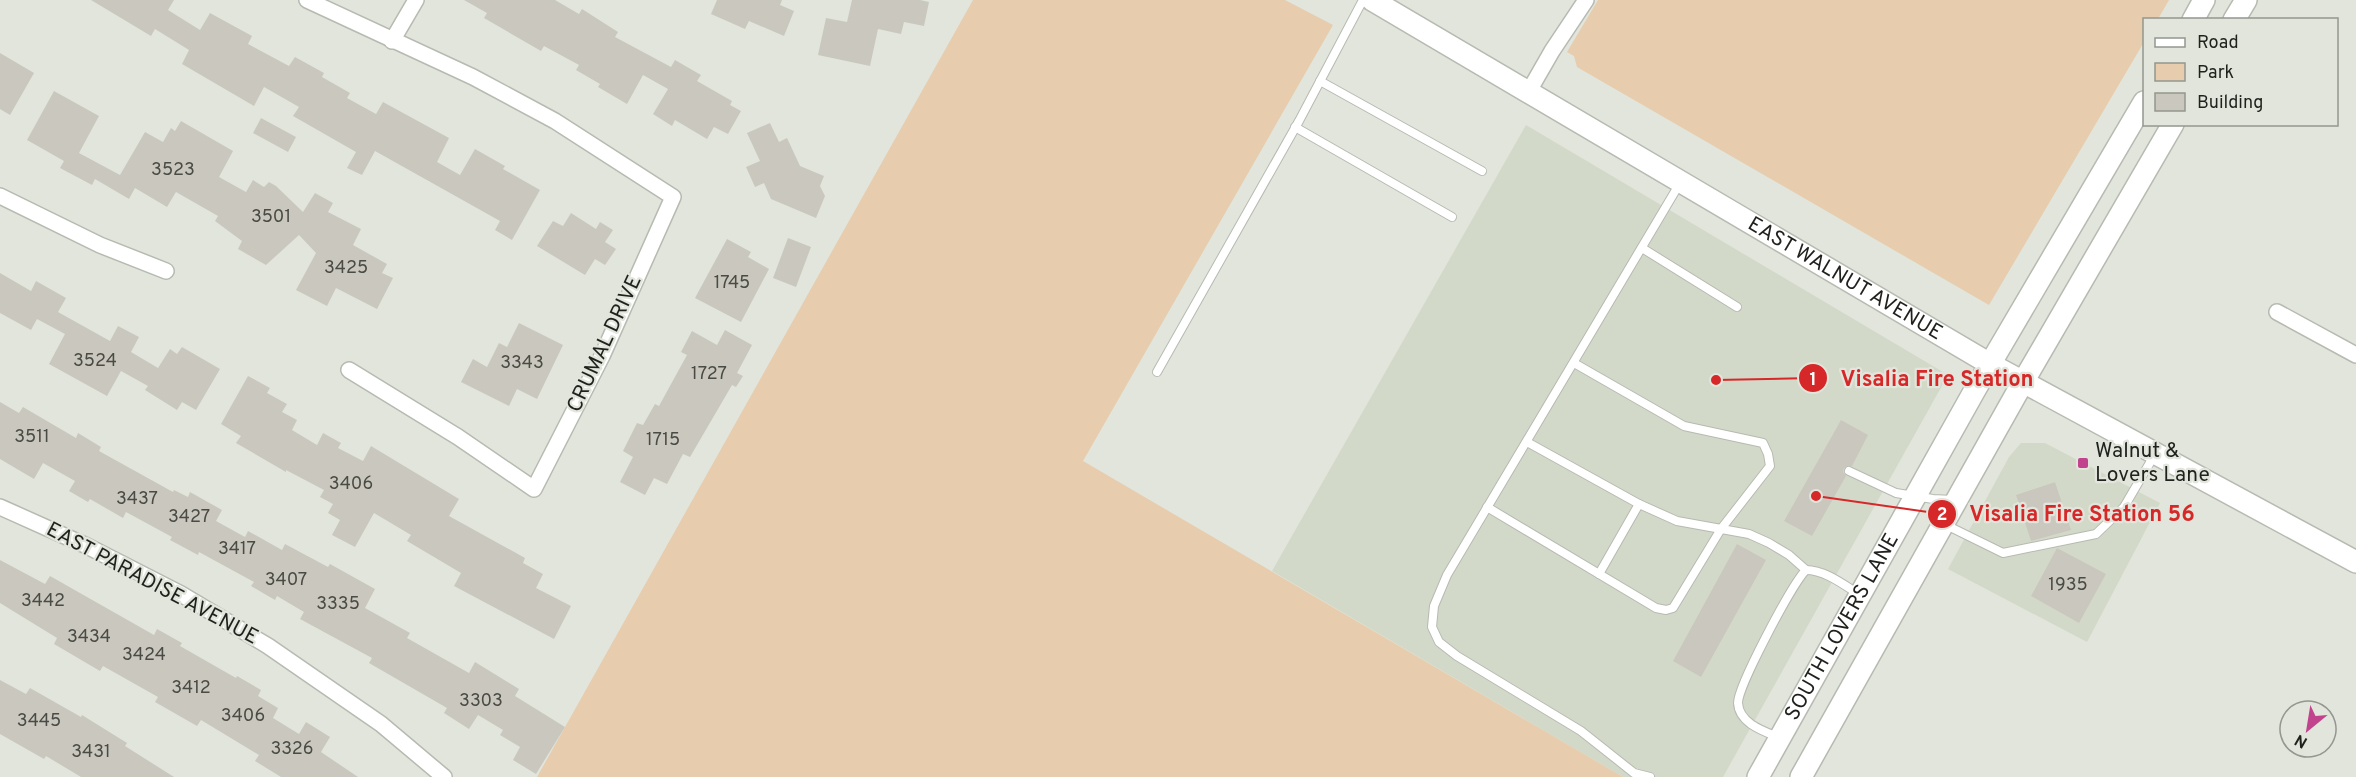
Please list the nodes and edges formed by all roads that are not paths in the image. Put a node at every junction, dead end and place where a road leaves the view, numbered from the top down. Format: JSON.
{"nodes":[{"id":1,"x":307,"y":0,"type":"edge"},
{"id":2,"x":416,"y":0,"type":"edge"},
{"id":3,"x":1363,"y":0,"type":"edge"},
{"id":4,"x":1372,"y":0,"type":"edge"},
{"id":5,"x":1586,"y":0,"type":"edge"},
{"id":6,"x":2204,"y":0,"type":"edge"},
{"id":7,"x":2246,"y":0,"type":"edge"},
{"id":8,"x":2194,"y":18,"type":"edge"},
{"id":9,"x":2235,"y":18,"type":"edge"},
{"id":10,"x":392,"y":41,"type":"junction"},
{"id":11,"x":1320,"y":81,"type":"junction"},
{"id":12,"x":1529,"y":91,"type":"junction"},
{"id":13,"x":2143,"y":105,"type":"edge"},
{"id":14,"x":2172,"y":126,"type":"edge"},
{"id":15,"x":1295,"y":127,"type":"junction"},
{"id":16,"x":1482,"y":171,"type":"dead end"},
{"id":17,"x":1681,"y":182,"type":"junction"},
{"id":18,"x":0,"y":196,"type":"edge"},
{"id":19,"x":1452,"y":217,"type":"dead end"},
{"id":20,"x":1642,"y":248,"type":"junction"},
{"id":21,"x":166,"y":271,"type":"dead end"},
{"id":22,"x":1737,"y":307,"type":"dead end"},
{"id":23,"x":2277,"y":312,"type":"dead end"},
{"id":24,"x":2356,"y":355,"type":"edge"},
{"id":25,"x":1574,"y":363,"type":"junction"},
{"id":26,"x":1990,"y":364,"type":"junction"},
{"id":27,"x":349,"y":370,"type":"dead end"},
{"id":28,"x":1157,"y":372,"type":"dead end"},
{"id":29,"x":2023,"y":382,"type":"junction"},
{"id":30,"x":1527,"y":442,"type":"junction"},
{"id":31,"x":2155,"y":453,"type":"junction"},
{"id":32,"x":1849,"y":471,"type":"dead end"},
{"id":33,"x":1915,"y":497,"type":"junction"},
{"id":34,"x":1956,"y":500,"type":"junction"},
{"id":35,"x":1639,"y":504,"type":"junction"},
{"id":36,"x":0,"y":507,"type":"edge"},
{"id":37,"x":1487,"y":507,"type":"junction"},
{"id":38,"x":1943,"y":523,"type":"junction"},
{"id":39,"x":1721,"y":530,"type":"junction"},
{"id":40,"x":2356,"y":562,"type":"edge"},
{"id":41,"x":1806,"y":570,"type":"junction"},
{"id":42,"x":1599,"y":574,"type":"junction"},
{"id":43,"x":1860,"y":595,"type":"junction"},
{"id":44,"x":1780,"y":738,"type":"junction"},
{"id":45,"x":444,"y":777,"type":"edge"},
{"id":46,"x":1650,"y":777,"type":"edge"},
{"id":47,"x":1758,"y":777,"type":"edge"},
{"id":48,"x":1801,"y":777,"type":"edge"}],
"edges":[{"from":1,"to":10,"type":"street"},
{"from":2,"to":10,"type":"street"},
{"from":3,"to":11,"type":"lane"},
{"from":4,"to":12,"type":"main road","name":"EAST WALNUT AVENUE"},
{"from":5,"to":12,"type":"street"},
{"from":6,"to":8,"type":"main road"},
{"from":7,"to":9,"type":"main road"},
{"from":10,"to":27,"type":"street","name":"CRUMAL DRIVE"},
{"from":11,"to":15,"type":"lane"},
{"from":11,"to":16,"type":"lane"},
{"from":12,"to":17,"type":"main road","name":"EAST WALNUT AVENUE"},
{"from":13,"to":26,"type":"main road","name":"SOUTH LOVERS LANE"},
{"from":14,"to":29,"type":"main road","name":"SOUTH LOVERS LANE"},
{"from":15,"to":19,"type":"lane"},
{"from":15,"to":28,"type":"lane"},
{"from":17,"to":20,"type":"lane"},
{"from":17,"to":26,"type":"main road","name":"EAST WALNUT AVENUE"},
{"from":18,"to":21,"type":"street"},
{"from":20,"to":22,"type":"lane"},
{"from":20,"to":25,"type":"lane"},
{"from":23,"to":24,"type":"street"},
{"from":25,"to":30,"type":"lane"},
{"from":25,"to":39,"type":"lane"},
{"from":26,"to":29,"type":"main road","name":"EAST WALNUT AVENUE"},
{"from":26,"to":33,"type":"main road","name":"SOUTH LOVERS LANE"},
{"from":29,"to":31,"type":"main road","name":"EAST WALNUT AVENUE"},
{"from":29,"to":34,"type":"main road","name":"SOUTH LOVERS LANE"},
{"from":30,"to":35,"type":"lane"},
{"from":30,"to":37,"type":"lane"},
{"from":31,"to":38,"type":"lane"},
{"from":31,"to":40,"type":"main road","name":"EAST WALNUT AVENUE"},
{"from":32,"to":33,"type":"lane"},
{"from":33,"to":34,"type":"lane"},
{"from":33,"to":43,"type":"main road","name":"SOUTH LOVERS LANE"},
{"from":34,"to":38,"type":"main road","name":"SOUTH LOVERS LANE"},
{"from":35,"to":39,"type":"lane"},
{"from":35,"to":42,"type":"lane"},
{"from":36,"to":45,"type":"street","name":"EAST PARADISE AVENUE"},
{"from":37,"to":42,"type":"lane"},
{"from":37,"to":46,"type":"lane"},
{"from":38,"to":48,"type":"main road","name":"SOUTH LOVERS LANE"},
{"from":39,"to":41,"type":"lane"},
{"from":39,"to":42,"type":"lane"},
{"from":41,"to":43,"type":"lane"},
{"from":41,"to":44,"type":"lane"},
{"from":43,"to":44,"type":"main road","name":"SOUTH LOVERS LANE"},
{"from":44,"to":47,"type":"main road","name":"SOUTH LOVERS LANE"}]}
